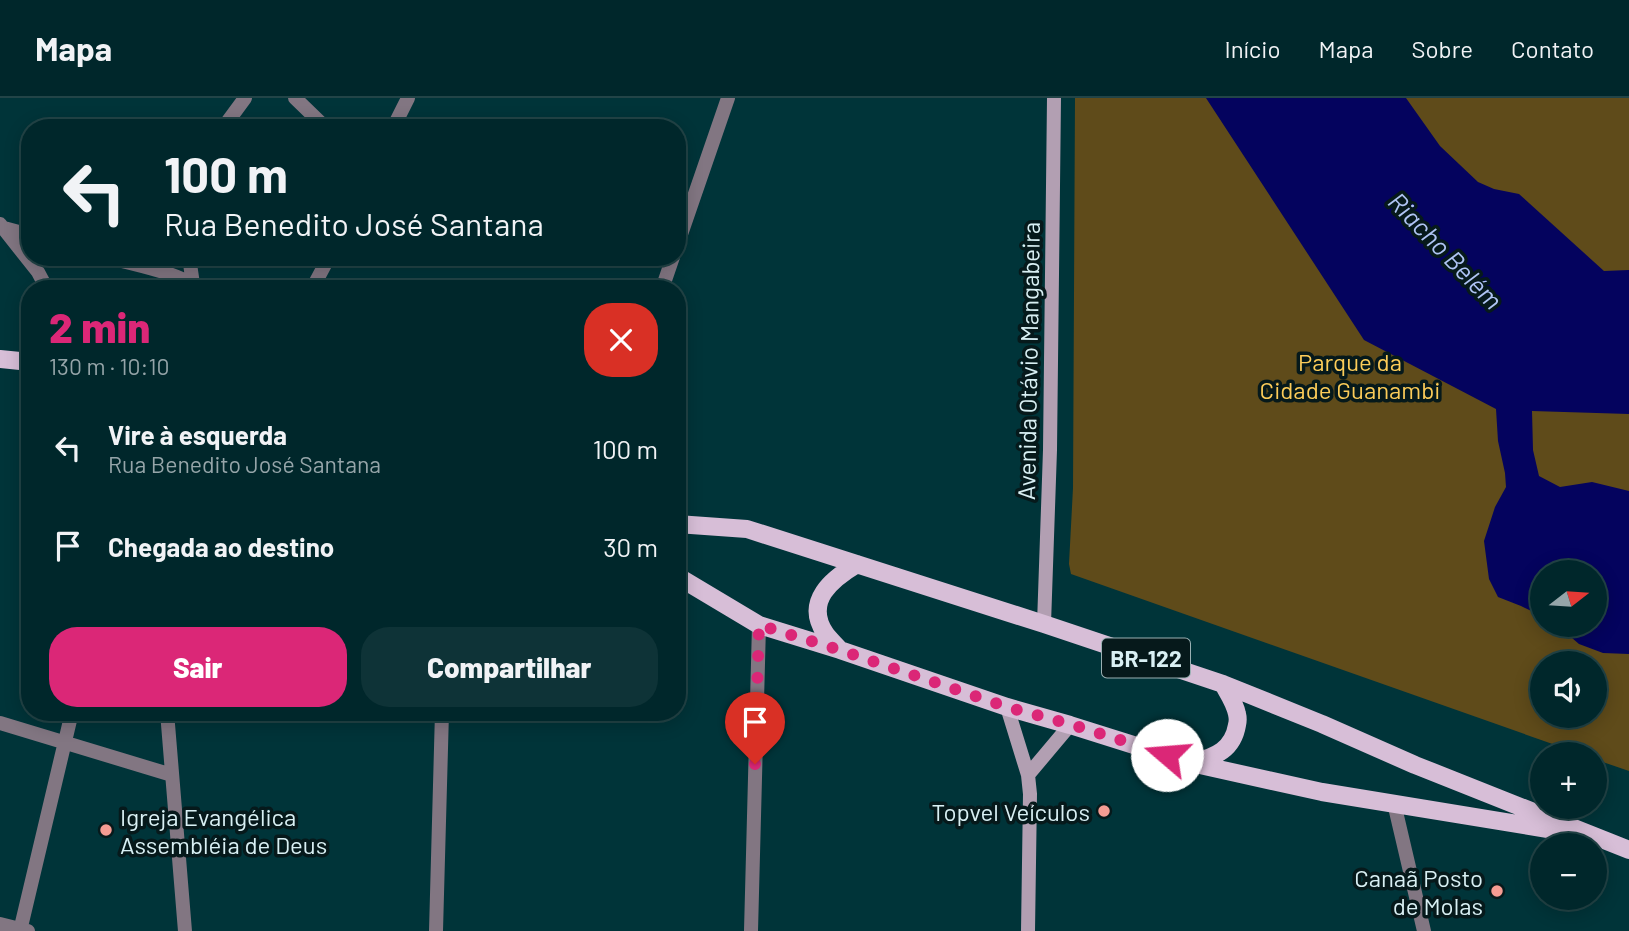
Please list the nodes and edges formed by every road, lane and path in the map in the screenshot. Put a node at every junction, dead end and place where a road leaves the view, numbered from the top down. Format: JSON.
{"nodes":[{"id":1,"x":245,"y":98,"type":"edge"},
{"id":2,"x":295,"y":98,"type":"edge"},
{"id":3,"x":408,"y":98,"type":"edge"},
{"id":4,"x":728,"y":98,"type":"edge"},
{"id":5,"x":1054,"y":98,"type":"edge"},
{"id":6,"x":230,"y":119,"type":"edge"},
{"id":7,"x":317,"y":119,"type":"edge"},
{"id":8,"x":398,"y":119,"type":"edge"},
{"id":9,"x":686,"y":220,"type":"edge"},
{"id":10,"x":2,"y":226,"type":"edge"},
{"id":11,"x":21,"y":232,"type":"edge"},
{"id":12,"x":21,"y":250,"type":"edge"},
{"id":13,"x":141,"y":266,"type":"edge"},
{"id":14,"x":183,"y":280,"type":"edge"},
{"id":15,"x":0,"y":359,"type":"edge"},
{"id":16,"x":21,"y":361,"type":"edge"},
{"id":17,"x":686,"y":525,"type":"edge"},
{"id":18,"x":857,"y":564,"type":"junction"},
{"id":19,"x":686,"y":581,"type":"edge"},
{"id":20,"x":1044,"y":624,"type":"junction"},
{"id":21,"x":759,"y":625,"type":"junction"},
{"id":22,"x":840,"y":650,"type":"junction"},
{"id":23,"x":1223,"y":684,"type":"junction"},
{"id":24,"x":1007,"y":707,"type":"junction"},
{"id":25,"x":70,"y":721,"type":"edge"},
{"id":26,"x":168,"y":721,"type":"edge"},
{"id":27,"x":442,"y":721,"type":"edge"},
{"id":28,"x":0,"y":723,"type":"edge"},
{"id":29,"x":1070,"y":724,"type":"junction"},
{"id":30,"x":65,"y":743,"type":"junction"},
{"id":31,"x":1191,"y":763,"type":"junction"},
{"id":32,"x":172,"y":775,"type":"junction"},
{"id":33,"x":1028,"y":775,"type":"junction"},
{"id":34,"x":1394,"y":803,"type":"junction"},
{"id":35,"x":1571,"y":833,"type":"edge"},
{"id":36,"x":1587,"y":833,"type":"edge"},
{"id":37,"x":1607,"y":841,"type":"edge"},
{"id":38,"x":1629,"y":850,"type":"edge"},
{"id":39,"x":0,"y":924,"type":"edge"},
{"id":40,"x":23,"y":930,"type":"edge"},
{"id":41,"x":185,"y":931,"type":"edge"},
{"id":42,"x":436,"y":931,"type":"edge"},
{"id":43,"x":751,"y":931,"type":"edge"},
{"id":44,"x":1028,"y":931,"type":"edge"},
{"id":45,"x":1424,"y":931,"type":"edge"}],
"edges":[{"from":1,"to":6,"type":"street"},
{"from":2,"to":7,"type":"street"},
{"from":3,"to":8,"type":"street"},
{"from":4,"to":9,"type":"street"},
{"from":5,"to":20,"type":"main road","name":"Avenida Otávio Mangabeira"},
{"from":10,"to":11,"type":"street"},
{"from":10,"to":12,"type":"street"},
{"from":13,"to":14,"type":"street"},
{"from":15,"to":16,"type":"main road"},
{"from":17,"to":18,"type":"main road","number":"BR-122"},
{"from":18,"to":20,"type":"main road","number":"BR-122"},
{"from":18,"to":22,"type":"main road"},
{"from":19,"to":21,"type":"main road","number":"BR-122"},
{"from":20,"to":23,"type":"main road","number":"BR-122"},
{"from":21,"to":22,"type":"main road","number":"BR-122"},
{"from":21,"to":43,"type":"street"},
{"from":22,"to":24,"type":"main road","number":"BR-122"},
{"from":23,"to":31,"type":"main road"},
{"from":23,"to":36,"type":"main road","number":"BR-122"},
{"from":24,"to":29,"type":"main road","number":"BR-122"},
{"from":24,"to":33,"type":"main road"},
{"from":25,"to":30,"type":"street"},
{"from":26,"to":32,"type":"street"},
{"from":27,"to":42,"type":"street"},
{"from":28,"to":30,"type":"street"},
{"from":29,"to":31,"type":"main road","number":"BR-122"},
{"from":29,"to":33,"type":"main road"},
{"from":30,"to":32,"type":"street"},
{"from":30,"to":40,"type":"street"},
{"from":31,"to":34,"type":"main road","number":"BR-122"},
{"from":32,"to":41,"type":"street"},
{"from":33,"to":44,"type":"main road"},
{"from":34,"to":35,"type":"main road","number":"BR-122"},
{"from":34,"to":45,"type":"street"},
{"from":37,"to":38,"type":"main road","number":"BR-122"},
{"from":39,"to":40,"type":"street"}]}
